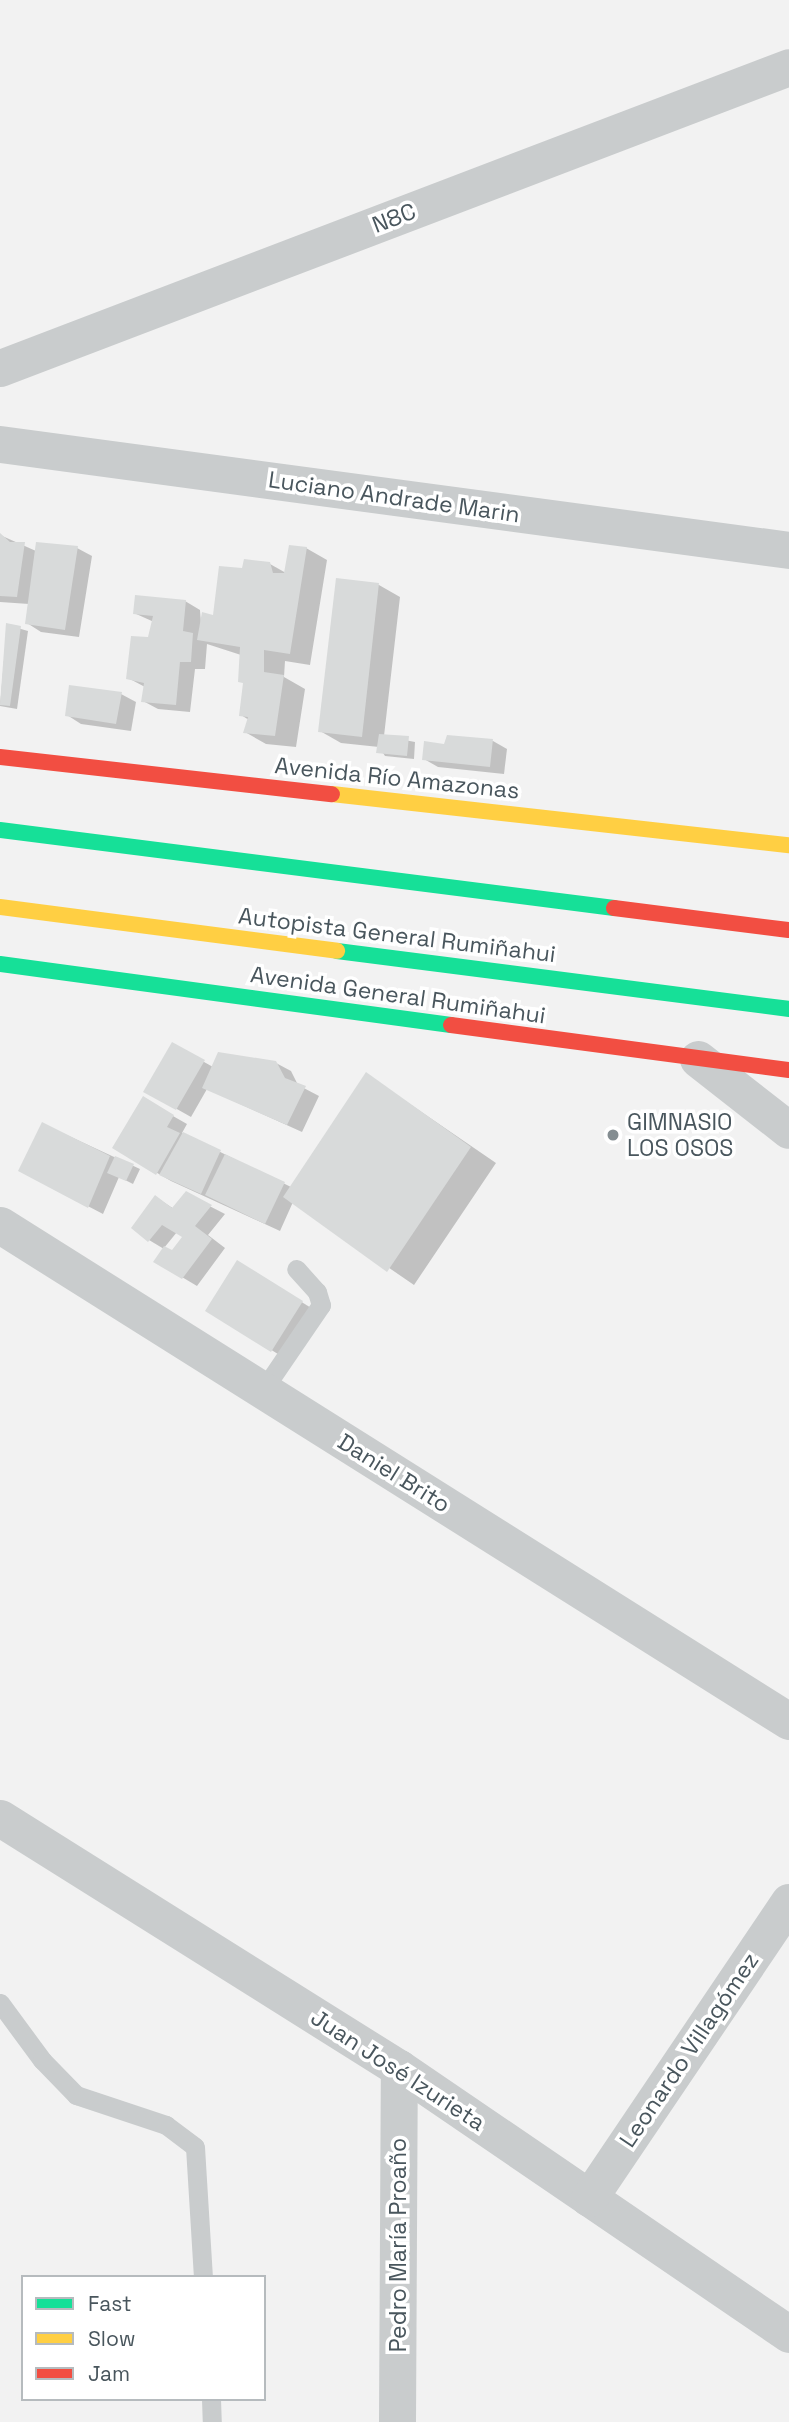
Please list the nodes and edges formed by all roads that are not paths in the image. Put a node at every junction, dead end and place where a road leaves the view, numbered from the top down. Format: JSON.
{"nodes":[{"id":1,"x":789,"y":67,"type":"edge"},
{"id":2,"x":0,"y":368,"type":"edge"},
{"id":3,"x":0,"y":444,"type":"edge"},
{"id":4,"x":789,"y":550,"type":"edge"},
{"id":5,"x":0,"y":757,"type":"edge"},
{"id":6,"x":0,"y":830,"type":"edge"},
{"id":7,"x":789,"y":845,"type":"edge"},
{"id":8,"x":0,"y":907,"type":"edge"},
{"id":9,"x":789,"y":930,"type":"edge"},
{"id":10,"x":0,"y":964,"type":"edge"},
{"id":11,"x":789,"y":1009,"type":"edge"},
{"id":12,"x":698,"y":1059,"type":"junction"},
{"id":13,"x":789,"y":1070,"type":"edge"},
{"id":14,"x":789,"y":1130,"type":"edge"},
{"id":15,"x":0,"y":1225,"type":"edge"},
{"id":16,"x":296,"y":1269,"type":"dead end"},
{"id":17,"x":262,"y":1390,"type":"junction"},
{"id":18,"x":789,"y":1721,"type":"edge"},
{"id":19,"x":0,"y":1818,"type":"edge"},
{"id":20,"x":789,"y":1902,"type":"edge"},
{"id":21,"x":0,"y":2003,"type":"edge"},
{"id":22,"x":399,"y":2068,"type":"junction"},
{"id":23,"x":589,"y":2198,"type":"junction"},
{"id":24,"x":203,"y":2275,"type":"edge"},
{"id":25,"x":789,"y":2334,"type":"edge"},
{"id":26,"x":211,"y":2401,"type":"edge"},
{"id":27,"x":212,"y":2422,"type":"edge"},
{"id":28,"x":397,"y":2422,"type":"edge"}],
"edges":[{"from":1,"to":2,"type":"street","name":"N8C"},
{"from":3,"to":4,"type":"street","name":"Luciano Andrade Marin"},
{"from":5,"to":7,"type":"main road","name":"Avenida Río Amazonas"},
{"from":6,"to":9,"type":"main road"},
{"from":8,"to":11,"type":"main road","name":"Autopista General Rumiñahui"},
{"from":10,"to":12,"type":"main road","name":"Avenida General Rumiñahui"},
{"from":12,"to":13,"type":"main road","name":"Avenida General Rumiñahui"},
{"from":12,"to":14,"type":"street"},
{"from":15,"to":17,"type":"street","name":"Daniel Brito"},
{"from":16,"to":17,"type":"lane"},
{"from":17,"to":18,"type":"street","name":"Daniel Brito"},
{"from":19,"to":22,"type":"street","name":"Juan José Izurieta"},
{"from":20,"to":23,"type":"street","name":"Leonardo Villagómez"},
{"from":21,"to":24,"type":"lane"},
{"from":22,"to":23,"type":"street","name":"Juan José Izurieta"},
{"from":22,"to":28,"type":"street","name":"Pedro María Proaño"},
{"from":23,"to":25,"type":"street","name":"Juan José Izurieta"},
{"from":26,"to":27,"type":"lane"}]}
